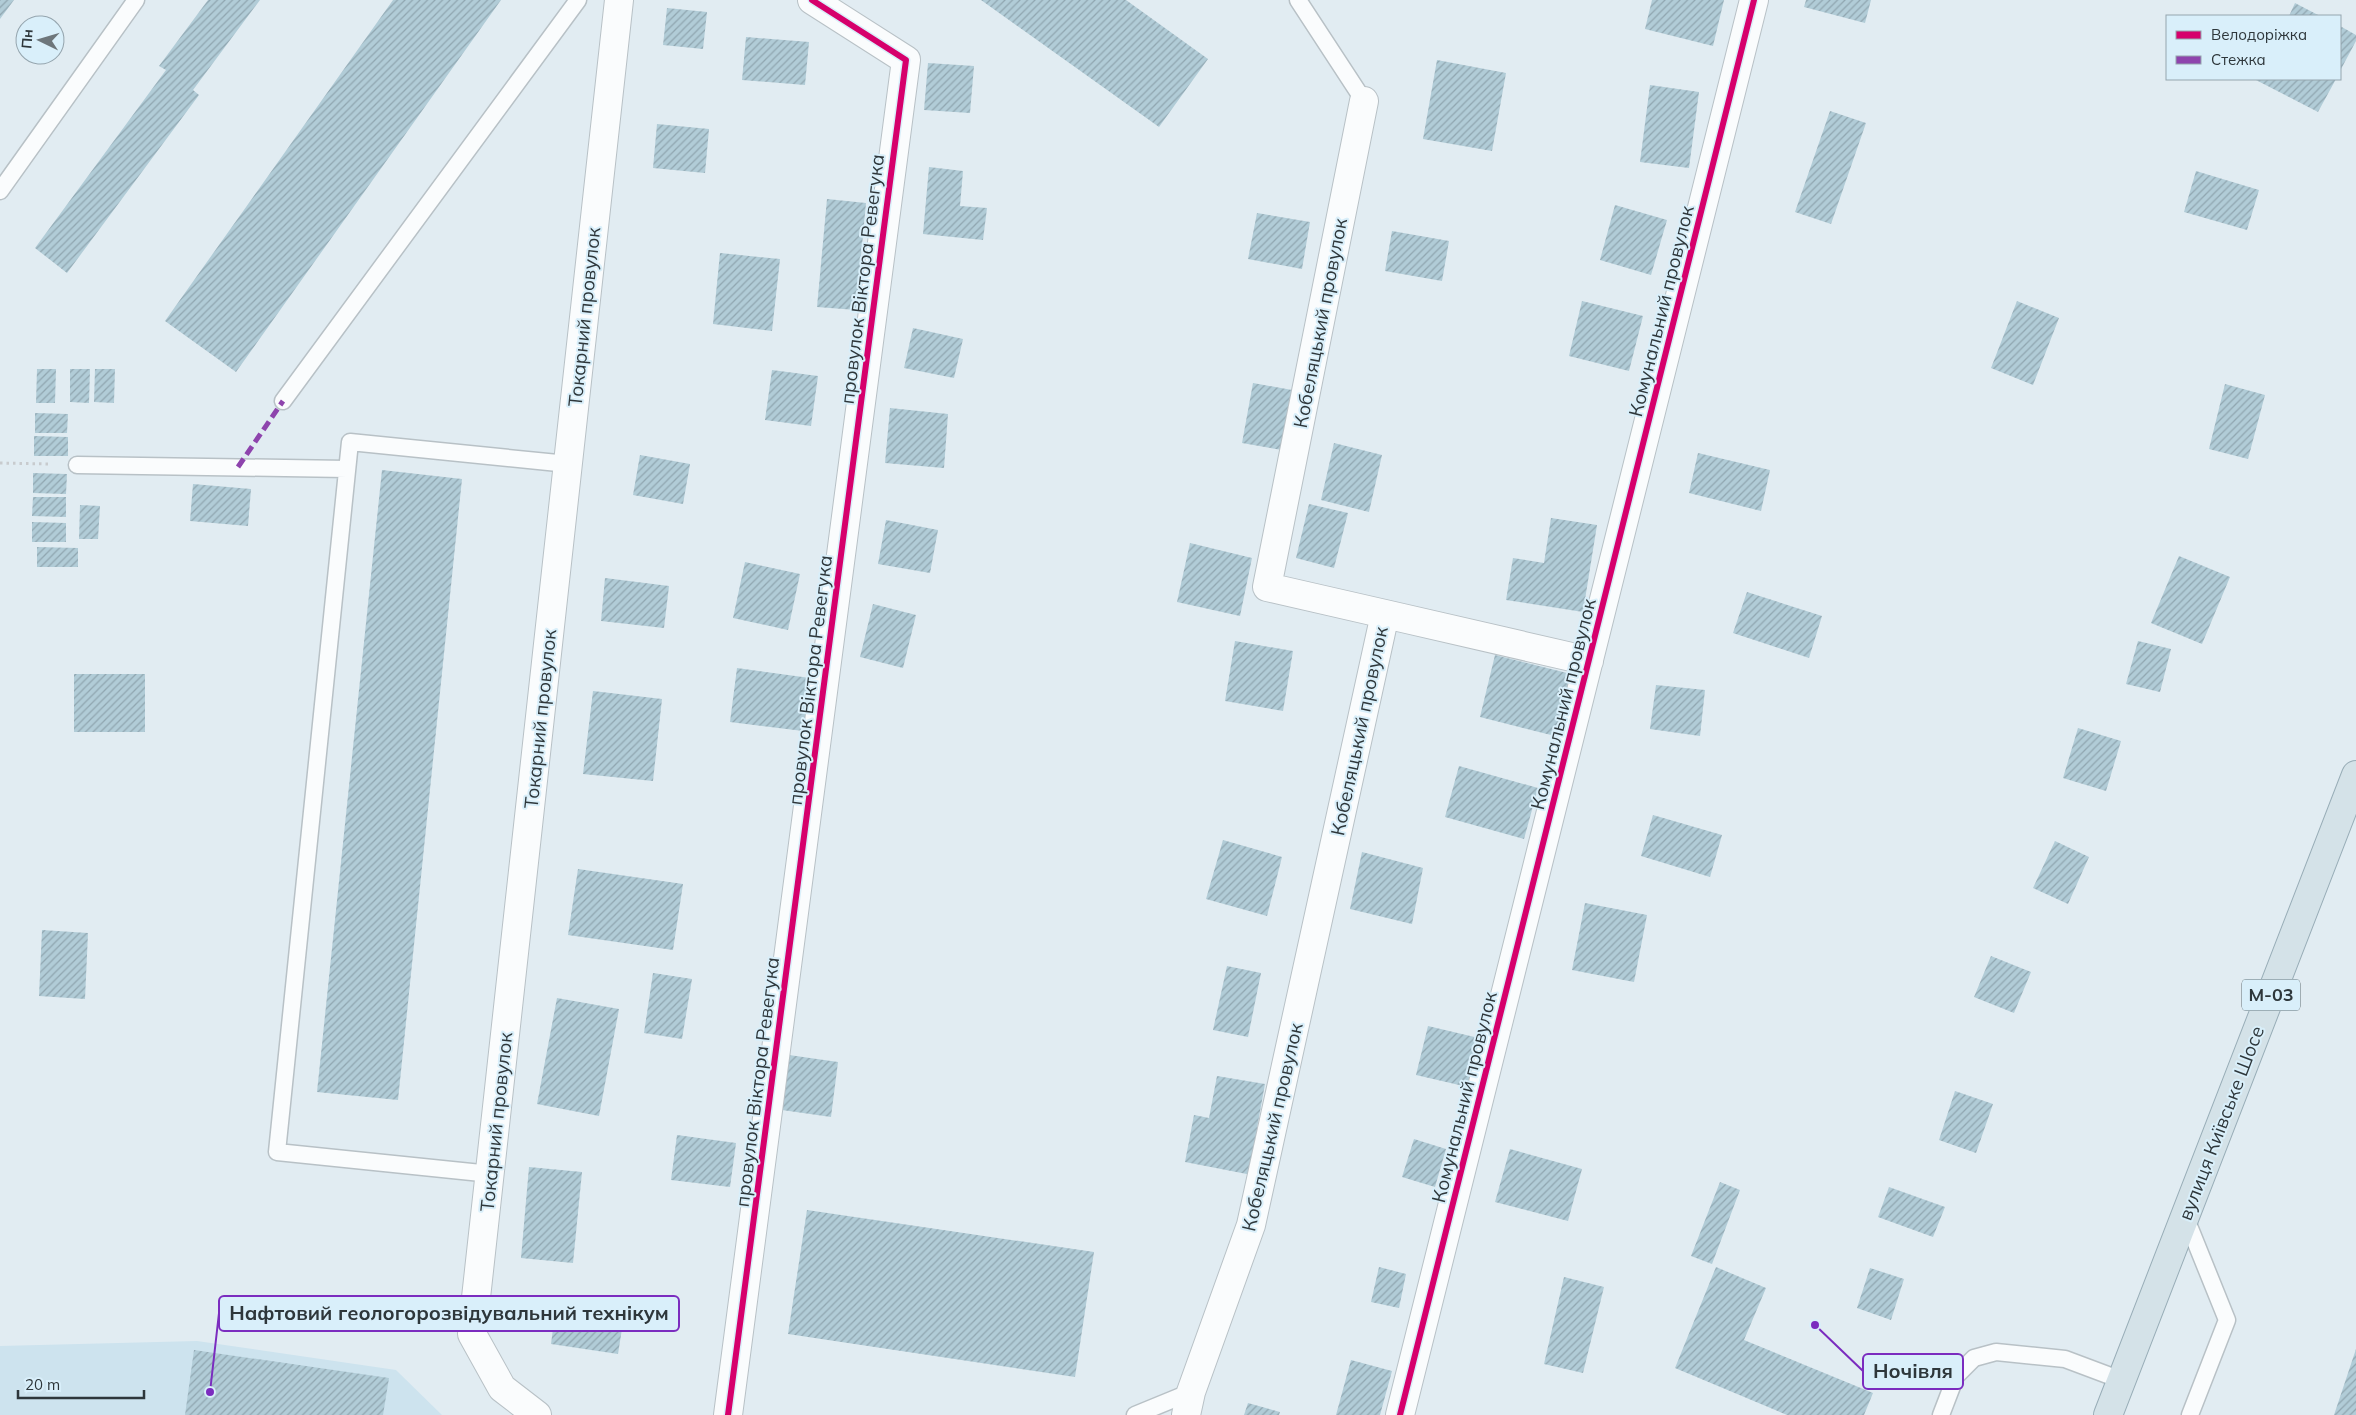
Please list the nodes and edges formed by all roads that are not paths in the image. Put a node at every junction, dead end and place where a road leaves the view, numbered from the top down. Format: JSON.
{"nodes":[{"id":1,"x":136,"y":0,"type":"edge"},
{"id":2,"x":578,"y":0,"type":"edge"},
{"id":3,"x":619,"y":0,"type":"edge"},
{"id":4,"x":812,"y":0,"type":"edge"},
{"id":5,"x":1298,"y":0,"type":"edge"},
{"id":6,"x":1754,"y":0,"type":"edge"},
{"id":7,"x":1364,"y":101,"type":"joint"},
{"id":8,"x":0,"y":190,"type":"edge"},
{"id":9,"x":283,"y":401,"type":"dead end"},
{"id":10,"x":568,"y":464,"type":"junction"},
{"id":11,"x":77,"y":465,"type":"road end"},
{"id":12,"x":347,"y":469,"type":"junction"},
{"id":13,"x":1385,"y":614,"type":"junction"},
{"id":14,"x":1589,"y":661,"type":"junction"},
{"id":15,"x":2356,"y":775,"type":"edge"},
{"id":16,"x":491,"y":1174,"type":"junction"},
{"id":17,"x":2185,"y":1216,"type":"junction"},
{"id":18,"x":2122,"y":1380,"type":"junction"},
{"id":19,"x":1189,"y":1404,"type":"edge"},
{"id":20,"x":537,"y":1415,"type":"edge"},
{"id":21,"x":728,"y":1415,"type":"edge"},
{"id":22,"x":1134,"y":1415,"type":"edge"},
{"id":23,"x":1400,"y":1415,"type":"edge"},
{"id":24,"x":1941,"y":1415,"type":"edge"},
{"id":25,"x":2108,"y":1415,"type":"edge"},
{"id":26,"x":2190,"y":1415,"type":"edge"}],
"edges":[{"from":1,"to":8,"type":"lane"},
{"from":2,"to":9,"type":"lane"},
{"from":3,"to":10,"type":"street","name":"Токарний провулок"},
{"from":4,"to":21,"type":"street","name":"провулок Віктора Ревегука"},
{"from":5,"to":7,"type":"lane"},
{"from":6,"to":14,"type":"street","name":"Комунальний провулок"},
{"from":7,"to":13,"type":"street","name":"Кобеляцький провулок"},
{"from":10,"to":12,"type":"lane"},
{"from":10,"to":16,"type":"street","name":"Токарний провулок"},
{"from":11,"to":12,"type":"lane"},
{"from":12,"to":16,"type":"lane"},
{"from":13,"to":14,"type":"street"},
{"from":13,"to":19,"type":"street","name":"Кобеляцький провулок"},
{"from":14,"to":23,"type":"street","name":"Комунальний провулок"},
{"from":15,"to":17,"type":"highway","name":"вулиця Київське Шосе","number":"М-03"},
{"from":16,"to":20,"type":"street","name":"Токарний провулок"},
{"from":17,"to":18,"type":"highway","name":"вулиця Київське Шосе","number":"М-03"},
{"from":17,"to":26,"type":"lane"},
{"from":18,"to":24,"type":"lane"},
{"from":18,"to":25,"type":"highway","name":"вулиця Київське Шосе","number":"М-03"},
{"from":19,"to":22,"type":"lane"}]}
